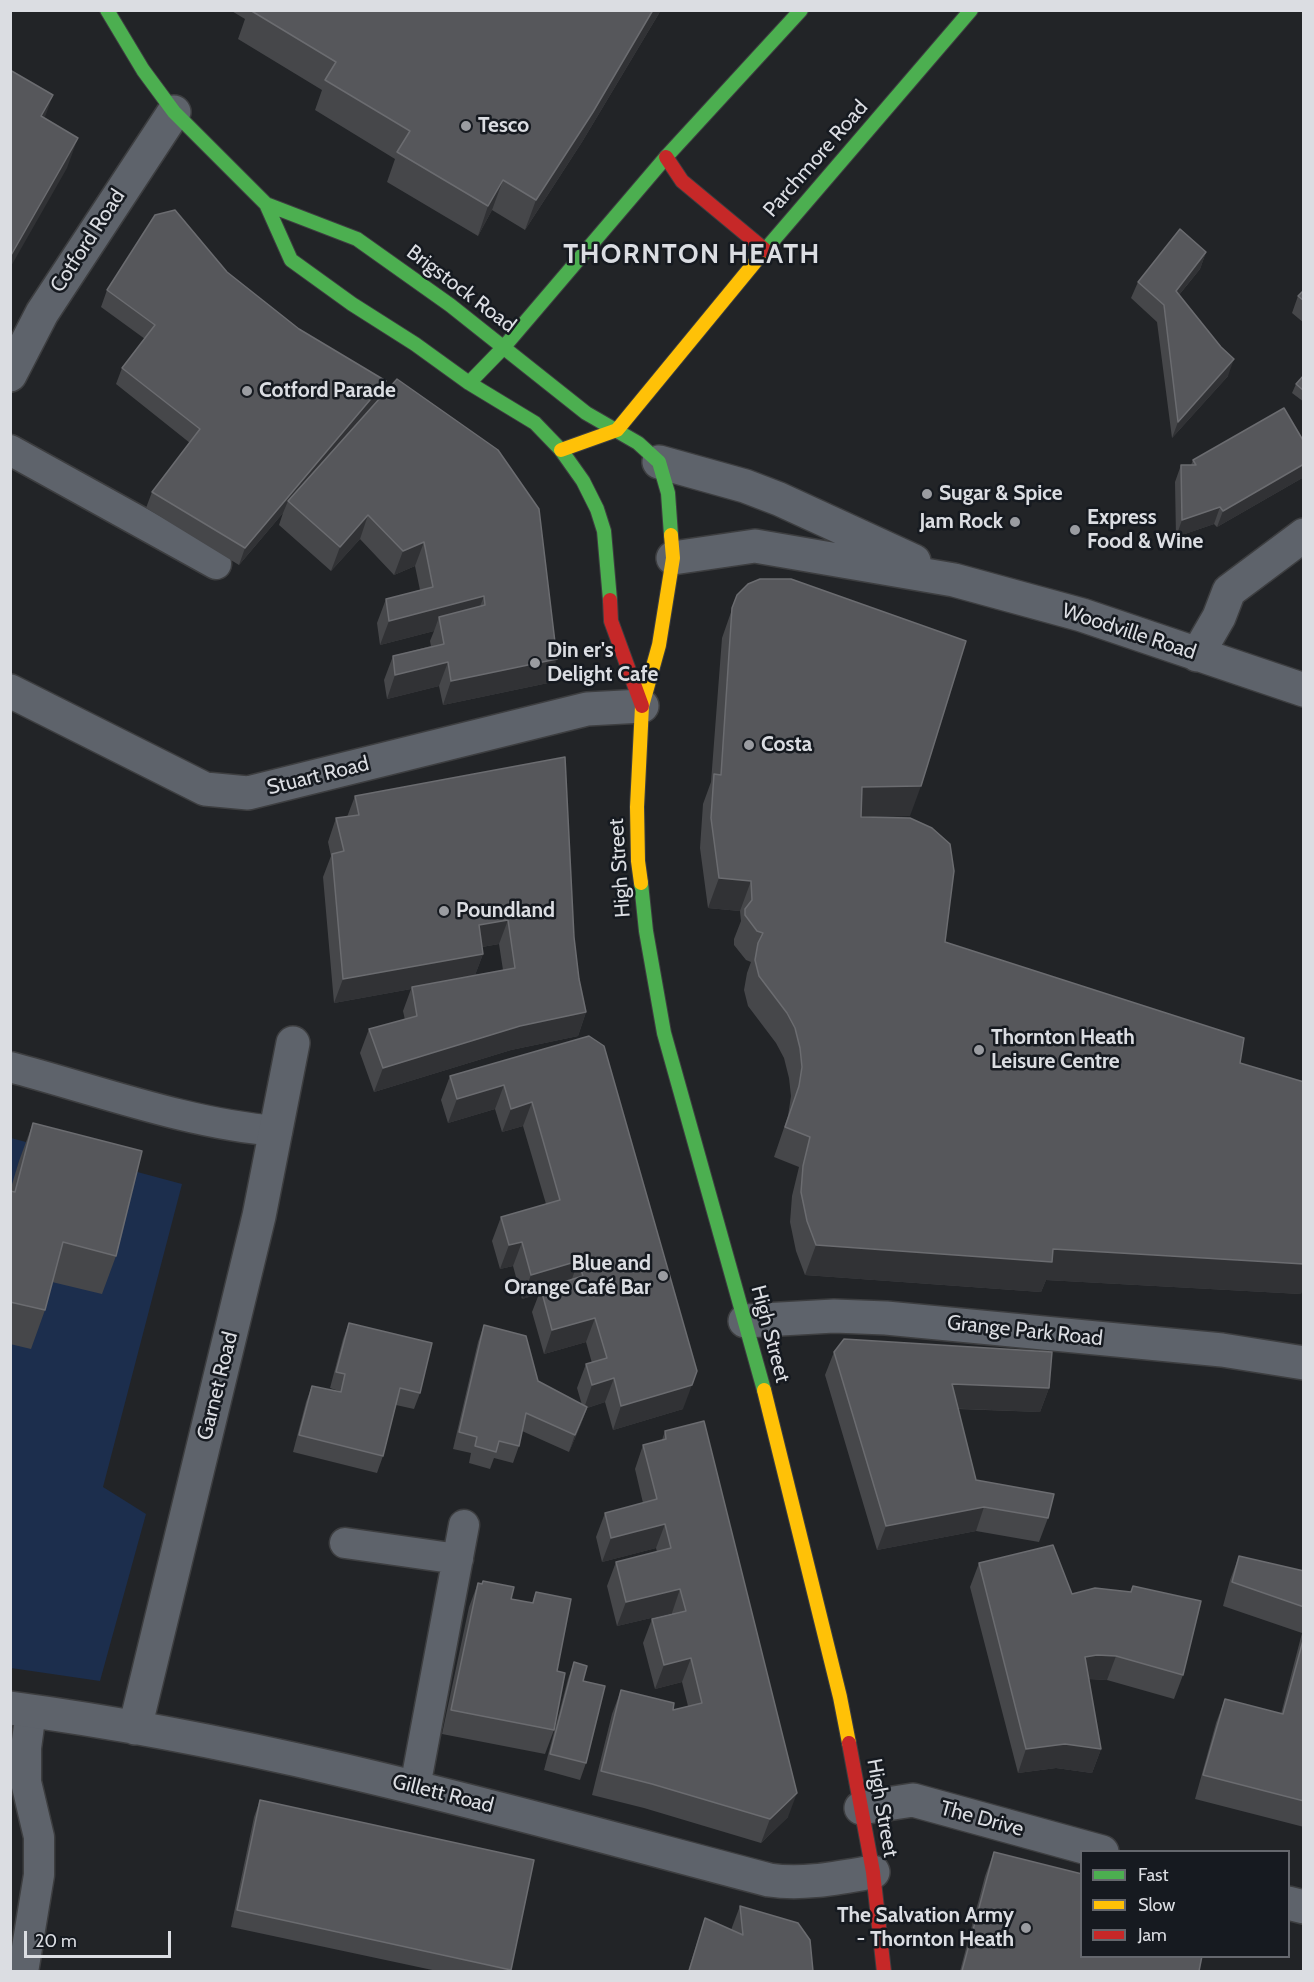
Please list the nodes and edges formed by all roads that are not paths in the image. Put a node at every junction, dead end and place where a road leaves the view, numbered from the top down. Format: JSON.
{"nodes":[{"id":1,"x":107,"y":10,"type":"edge"},
{"id":2,"x":801,"y":10,"type":"edge"},
{"id":3,"x":971,"y":10,"type":"edge"},
{"id":4,"x":174,"y":112,"type":"junction"},
{"id":5,"x":666,"y":157,"type":"junction"},
{"id":6,"x":266,"y":204,"type":"junction"},
{"id":7,"x":765,"y":250,"type":"junction"},
{"id":8,"x":503,"y":348,"type":"junction"},
{"id":9,"x":10,"y":375,"type":"edge"},
{"id":10,"x":469,"y":383,"type":"junction"},
{"id":11,"x":617,"y":430,"type":"junction"},
{"id":12,"x":10,"y":450,"type":"edge"},
{"id":13,"x":561,"y":450,"type":"junction"},
{"id":14,"x":659,"y":462,"type":"junction"},
{"id":15,"x":1304,"y":535,"type":"edge"},
{"id":16,"x":673,"y":558,"type":"junction"},
{"id":17,"x":216,"y":564,"type":"dead end"},
{"id":18,"x":954,"y":580,"type":"junction"},
{"id":19,"x":1197,"y":655,"type":"junction"},
{"id":20,"x":1304,"y":690,"type":"edge"},
{"id":21,"x":10,"y":691,"type":"edge"},
{"id":22,"x":642,"y":706,"type":"junction"},
{"id":23,"x":293,"y":1043,"type":"dead end"},
{"id":24,"x":10,"y":1067,"type":"edge"},
{"id":25,"x":278,"y":1131,"type":"junction"},
{"id":26,"x":745,"y":1321,"type":"junction"},
{"id":27,"x":1304,"y":1363,"type":"edge"},
{"id":28,"x":464,"y":1525,"type":"dead end"},
{"id":29,"x":345,"y":1543,"type":"dead end"},
{"id":30,"x":458,"y":1559,"type":"junction"},
{"id":31,"x":21,"y":1709,"type":"edge"},
{"id":32,"x":135,"y":1728,"type":"junction"},
{"id":33,"x":415,"y":1787,"type":"junction"},
{"id":34,"x":861,"y":1808,"type":"junction"},
{"id":35,"x":1098,"y":1850,"type":"edge"},
{"id":36,"x":873,"y":1872,"type":"junction"},
{"id":37,"x":23,"y":1971,"type":"edge"},
{"id":38,"x":884,"y":1971,"type":"edge"}],
"edges":[{"from":1,"to":4,"type":"main road","name":"Brigstock Road"},
{"from":2,"to":5,"type":"main road"},
{"from":3,"to":7,"type":"main road","name":"Parchmore Road"},
{"from":4,"to":6,"type":"main road","name":"Brigstock Road"},
{"from":4,"to":9,"type":"street","name":"Cotford Road"},
{"from":5,"to":7,"type":"main road"},
{"from":5,"to":8,"type":"main road"},
{"from":6,"to":8,"type":"main road","name":"Brigstock Road"},
{"from":6,"to":10,"type":"main road","name":"Brigstock Road"},
{"from":7,"to":11,"type":"main road","name":"Parchmore Road"},
{"from":8,"to":10,"type":"main road"},
{"from":8,"to":11,"type":"main road","name":"Brigstock Road"},
{"from":10,"to":13,"type":"main road","name":"Brigstock Road"},
{"from":11,"to":13,"type":"main road"},
{"from":11,"to":14,"type":"main road"},
{"from":12,"to":17,"type":"lane"},
{"from":13,"to":22,"type":"main road","name":"High Street"},
{"from":14,"to":16,"type":"main road","name":"High Street"},
{"from":14,"to":18,"type":"street","name":"Woodville Road"},
{"from":15,"to":19,"type":"street"},
{"from":16,"to":18,"type":"street","name":"Woodville Road"},
{"from":16,"to":22,"type":"main road","name":"High Street"},
{"from":18,"to":19,"type":"street","name":"Woodville Road"},
{"from":19,"to":20,"type":"street","name":"Woodville Road"},
{"from":21,"to":22,"type":"street","name":"Stuart Road"},
{"from":22,"to":26,"type":"main road","name":"High Street"},
{"from":23,"to":25,"type":"street","name":"Garnet Road"},
{"from":24,"to":25,"type":"lane"},
{"from":25,"to":32,"type":"street","name":"Garnet Road"},
{"from":26,"to":27,"type":"street","name":"Grange Park Road"},
{"from":26,"to":34,"type":"main road","name":"High Street"},
{"from":28,"to":30,"type":"lane"},
{"from":29,"to":30,"type":"lane"},
{"from":30,"to":33,"type":"lane"},
{"from":31,"to":32,"type":"street","name":"Gillett Road"},
{"from":31,"to":37,"type":"lane"},
{"from":32,"to":33,"type":"street","name":"Gillett Road"},
{"from":33,"to":36,"type":"street","name":"Gillett Road"},
{"from":34,"to":35,"type":"street","name":"The Drive"},
{"from":34,"to":36,"type":"main road","name":"High Street"},
{"from":36,"to":38,"type":"main road","name":"High Street"}]}
